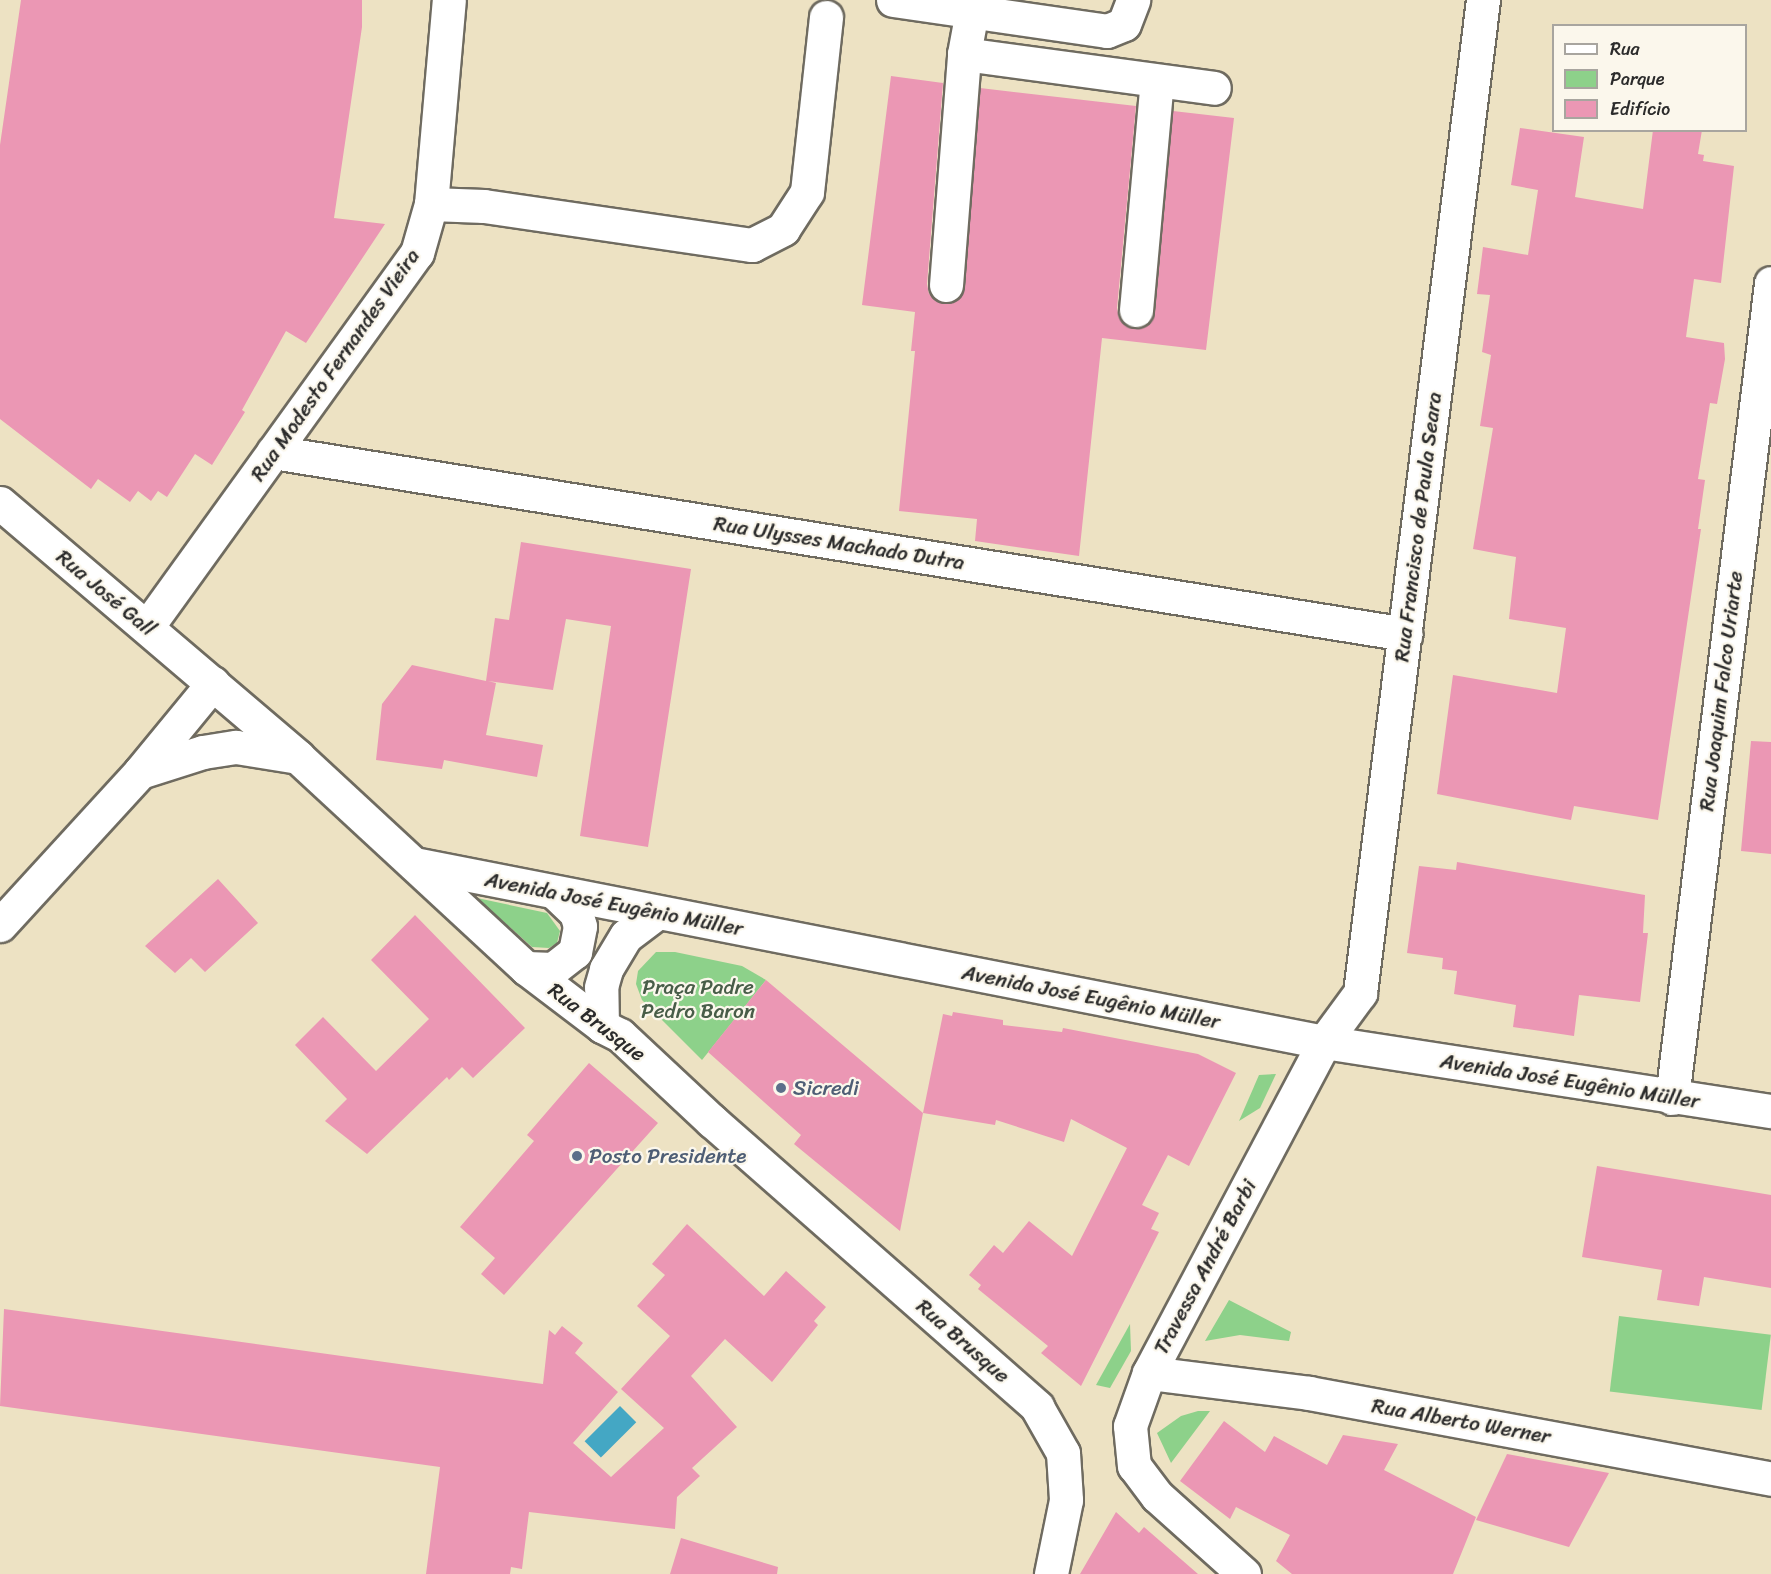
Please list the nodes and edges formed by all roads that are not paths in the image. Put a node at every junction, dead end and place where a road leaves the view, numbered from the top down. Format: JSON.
{"nodes":[{"id":1,"x":449,"y":0,"type":"edge"},
{"id":2,"x":893,"y":0,"type":"edge"},
{"id":3,"x":1483,"y":0,"type":"edge"},
{"id":4,"x":1133,"y":5,"type":"edge"},
{"id":5,"x":972,"y":11,"type":"junction"},
{"id":6,"x":826,"y":17,"type":"dead end"},
{"id":7,"x":963,"y":54,"type":"junction"},
{"id":8,"x":1157,"y":81,"type":"junction"},
{"id":9,"x":1215,"y":88,"type":"dead end"},
{"id":10,"x":431,"y":204,"type":"junction"},
{"id":11,"x":1771,"y":283,"type":"edge"},
{"id":12,"x":946,"y":285,"type":"dead end"},
{"id":13,"x":1136,"y":310,"type":"dead end"},
{"id":14,"x":273,"y":452,"type":"junction"},
{"id":15,"x":0,"y":503,"type":"edge"},
{"id":16,"x":147,"y":627,"type":"junction"},
{"id":17,"x":1405,"y":634,"type":"junction"},
{"id":18,"x":213,"y":683,"type":"junction"},
{"id":19,"x":297,"y":757,"type":"junction"},
{"id":20,"x":140,"y":772,"type":"junction"},
{"id":21,"x":414,"y":864,"type":"junction"},
{"id":22,"x":556,"y":894,"type":"junction"},
{"id":23,"x":657,"y":913,"type":"junction"},
{"id":24,"x":0,"y":925,"type":"edge"},
{"id":25,"x":526,"y":968,"type":"junction"},
{"id":26,"x":602,"y":1026,"type":"junction"},
{"id":27,"x":1324,"y":1041,"type":"junction"},
{"id":28,"x":1672,"y":1098,"type":"junction"},
{"id":29,"x":1771,"y":1111,"type":"edge"},
{"id":30,"x":1149,"y":1373,"type":"junction"},
{"id":31,"x":1771,"y":1479,"type":"edge"},
{"id":32,"x":1051,"y":1574,"type":"edge"},
{"id":33,"x":1244,"y":1574,"type":"edge"}],
"edges":[{"from":1,"to":10,"type":"street","name":"Rua Modesto Fernandes Vieira"},
{"from":2,"to":5,"type":"street"},
{"from":3,"to":17,"type":"street","name":"Rua Francisco de Paula Seara"},
{"from":4,"to":5,"type":"street"},
{"from":5,"to":7,"type":"street"},
{"from":6,"to":10,"type":"street"},
{"from":7,"to":8,"type":"street"},
{"from":7,"to":12,"type":"street"},
{"from":8,"to":9,"type":"street"},
{"from":8,"to":13,"type":"street"},
{"from":10,"to":14,"type":"street","name":"Rua Modesto Fernandes Vieira"},
{"from":11,"to":28,"type":"street","name":"Rua Joaquim Falco Uriarte"},
{"from":14,"to":16,"type":"street","name":"Rua Modesto Fernandes Vieira"},
{"from":14,"to":17,"type":"street","name":"Rua Ulysses Machado Dutra"},
{"from":15,"to":16,"type":"street","name":"Rua José Gall"},
{"from":16,"to":18,"type":"street","name":"Rua José Gall"},
{"from":17,"to":27,"type":"street","name":"Rua Francisco de Paula Seara"},
{"from":18,"to":19,"type":"street","name":"Rua Brusque"},
{"from":18,"to":20,"type":"street"},
{"from":19,"to":20,"type":"street"},
{"from":19,"to":21,"type":"street","name":"Rua Brusque"},
{"from":20,"to":24,"type":"street"},
{"from":21,"to":22,"type":"street","name":"Avenida José Eugênio Müller"},
{"from":21,"to":25,"type":"street","name":"Rua Brusque"},
{"from":22,"to":23,"type":"street","name":"Avenida José Eugênio Müller"},
{"from":22,"to":25,"type":"street"},
{"from":23,"to":26,"type":"street"},
{"from":23,"to":27,"type":"street","name":"Avenida José Eugênio Müller"},
{"from":25,"to":26,"type":"street","name":"Rua Brusque"},
{"from":26,"to":32,"type":"street","name":"Rua Brusque"},
{"from":27,"to":28,"type":"street","name":"Avenida José Eugênio Müller"},
{"from":27,"to":30,"type":"street","name":"Travessa André Barbi"},
{"from":28,"to":29,"type":"street","name":"Avenida José Eugênio Müller"},
{"from":30,"to":31,"type":"street","name":"Rua Alberto Werner"},
{"from":30,"to":33,"type":"street","name":"Travessa André Barbi"}]}
